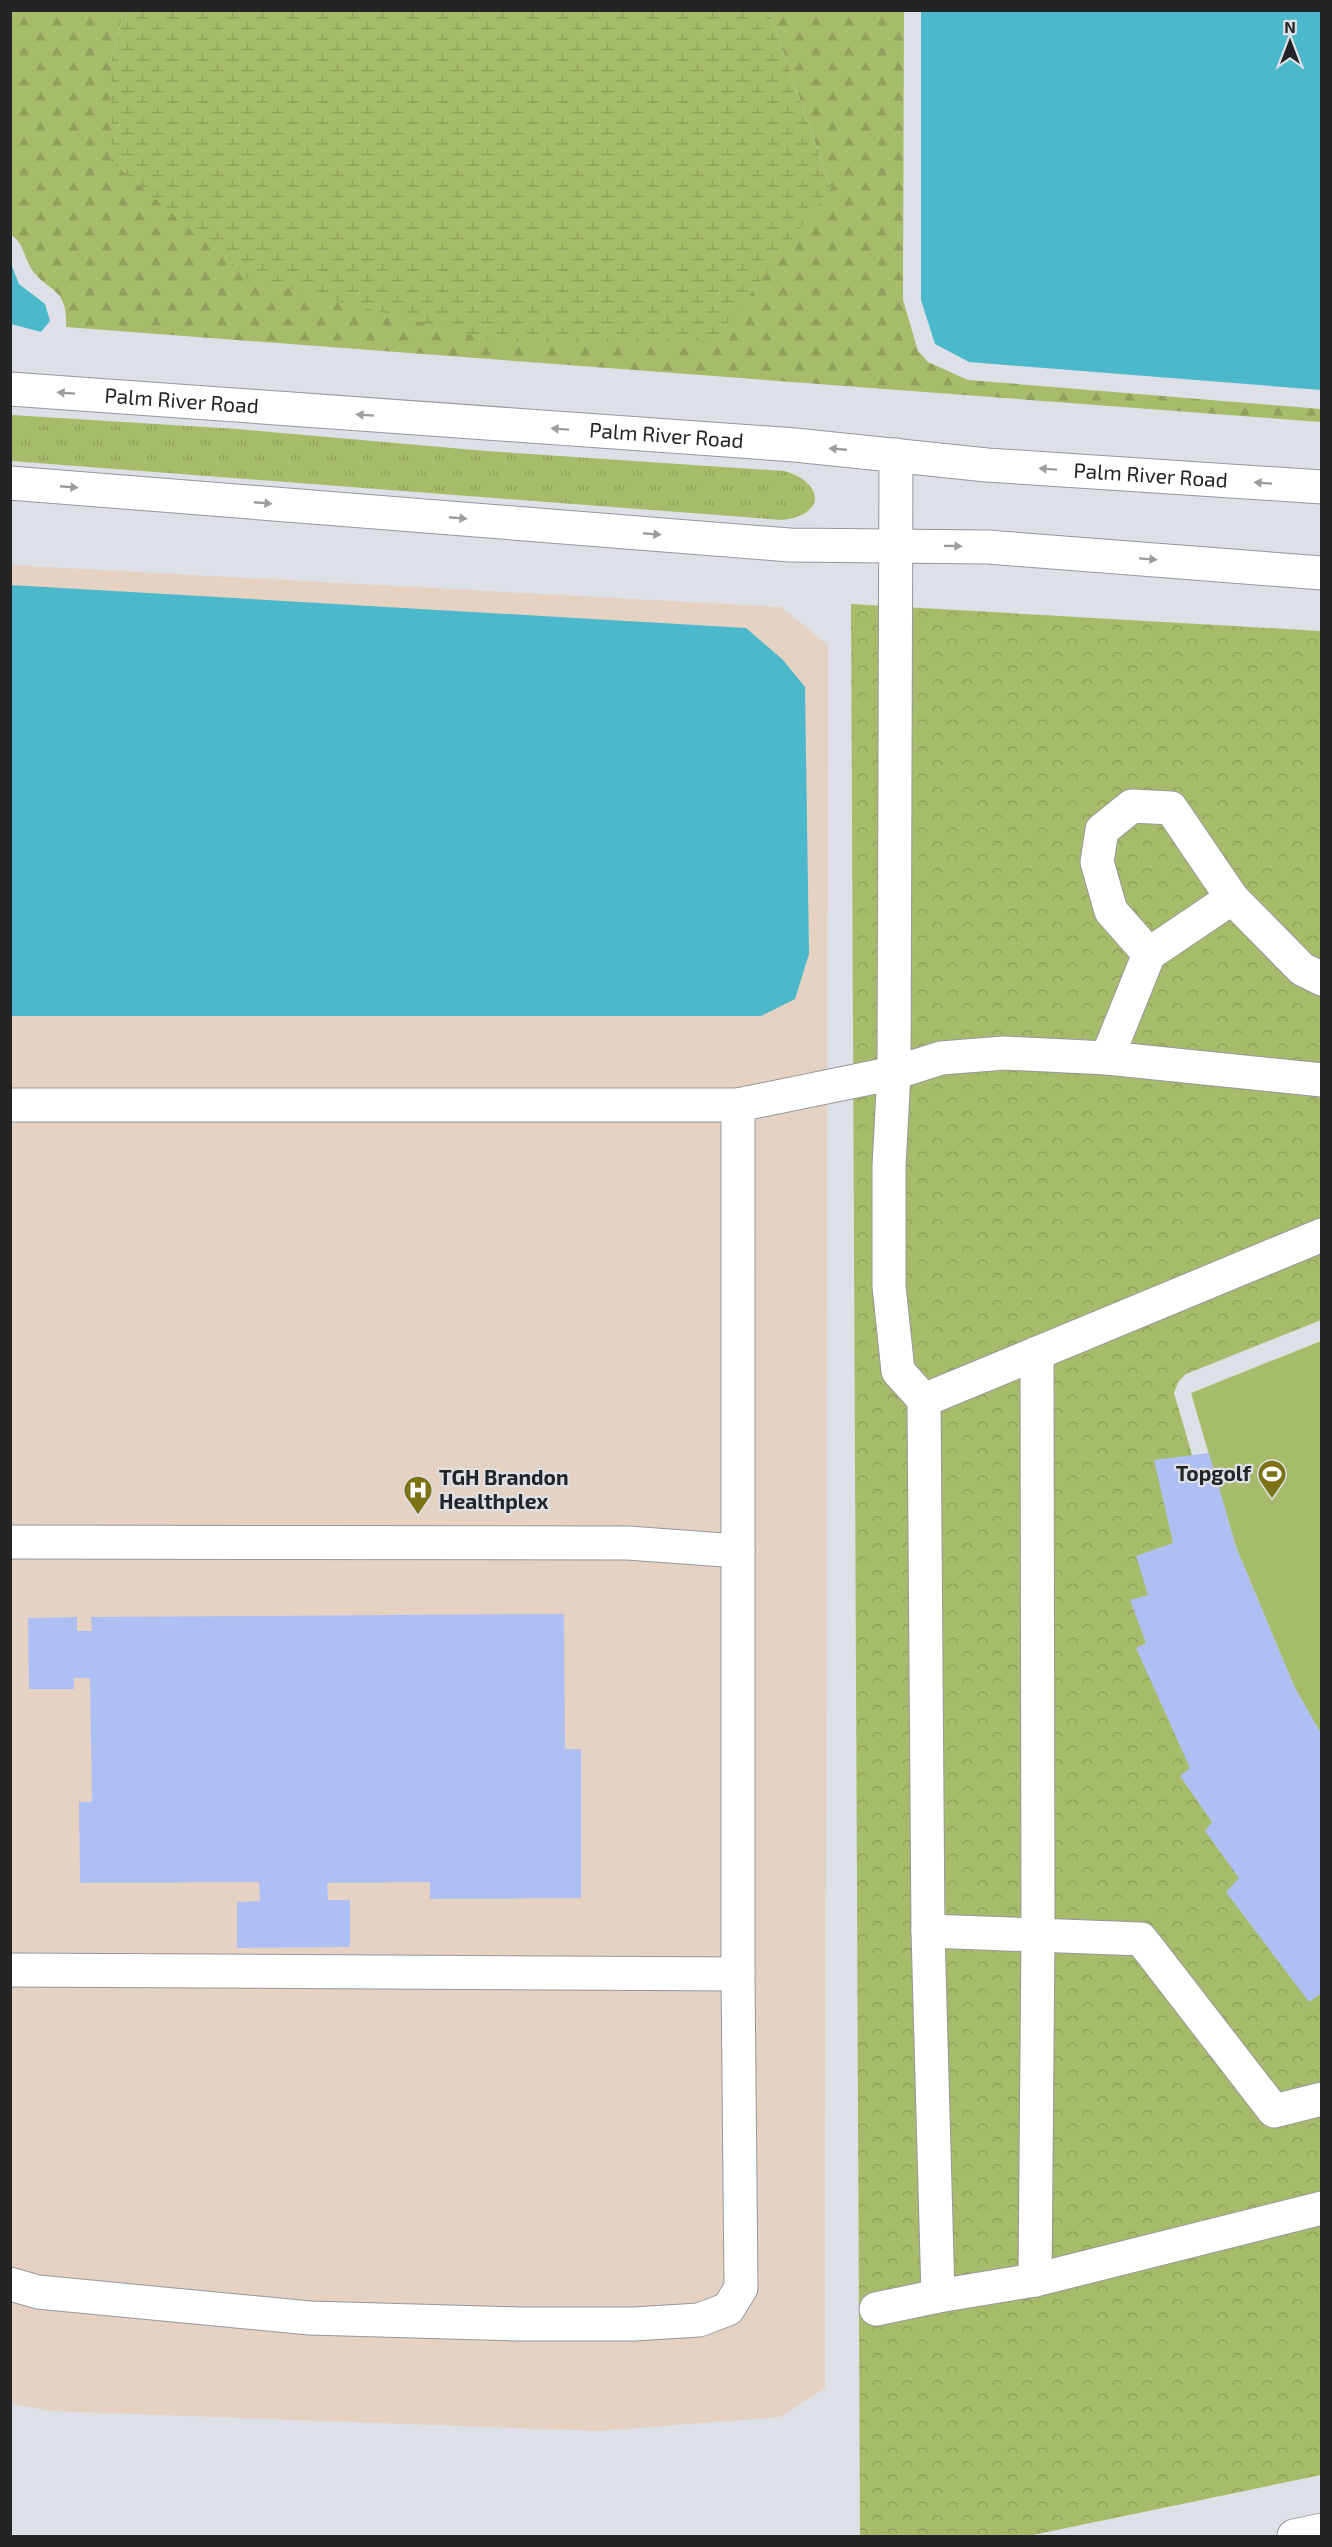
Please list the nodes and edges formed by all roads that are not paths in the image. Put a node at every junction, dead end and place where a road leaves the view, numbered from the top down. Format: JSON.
{"nodes":[{"id":1,"x":10,"y":389,"type":"edge"},
{"id":2,"x":896,"y":455,"type":"junction"},
{"id":3,"x":10,"y":483,"type":"edge"},
{"id":4,"x":1322,"y":487,"type":"edge"},
{"id":5,"x":895,"y":545,"type":"junction"},
{"id":6,"x":1322,"y":573,"type":"edge"},
{"id":7,"x":1232,"y":898,"type":"junction"},
{"id":8,"x":1149,"y":954,"type":"junction"},
{"id":9,"x":1322,"y":979,"type":"edge"},
{"id":10,"x":1107,"y":1058,"type":"junction"},
{"id":11,"x":894,"y":1073,"type":"junction"},
{"id":12,"x":1322,"y":1080,"type":"edge"},
{"id":13,"x":10,"y":1105,"type":"edge"},
{"id":14,"x":738,"y":1105,"type":"junction"},
{"id":15,"x":1322,"y":1235,"type":"edge"},
{"id":16,"x":1037,"y":1353,"type":"junction"},
{"id":17,"x":924,"y":1400,"type":"junction"},
{"id":18,"x":10,"y":1542,"type":"edge"},
{"id":19,"x":738,"y":1551,"type":"junction"},
{"id":20,"x":928,"y":1932,"type":"junction"},
{"id":21,"x":1038,"y":1935,"type":"junction"},
{"id":22,"x":10,"y":1970,"type":"edge"},
{"id":23,"x":738,"y":1974,"type":"junction"},
{"id":24,"x":1322,"y":2099,"type":"edge"},
{"id":25,"x":1322,"y":2208,"type":"edge"},
{"id":26,"x":1035,"y":2280,"type":"junction"},
{"id":27,"x":10,"y":2284,"type":"edge"},
{"id":28,"x":938,"y":2295,"type":"junction"},
{"id":29,"x":876,"y":2309,"type":"dead end"},
{"id":30,"x":1322,"y":2530,"type":"edge"},
{"id":31,"x":1294,"y":2536,"type":"edge"}],
"edges":[{"from":2,"to":1,"type":"main road","name":"Palm River Road","one_way":true},
{"from":4,"to":2,"type":"main road","name":"Palm River Road","one_way":true},
{"from":2,"to":5,"type":"main road"},
{"from":3,"to":5,"type":"main road","one_way":true},
{"from":5,"to":6,"type":"main road","one_way":true},
{"from":5,"to":11,"type":"main road"},
{"from":7,"to":8,"type":"main road"},
{"from":7,"to":8,"type":"main road"},
{"from":7,"to":9,"type":"main road"},
{"from":8,"to":10,"type":"main road"},
{"from":10,"to":11,"type":"main road"},
{"from":10,"to":12,"type":"main road"},
{"from":11,"to":14,"type":"main road"},
{"from":11,"to":17,"type":"main road"},
{"from":13,"to":14,"type":"main road"},
{"from":14,"to":19,"type":"main road"},
{"from":15,"to":16,"type":"main road"},
{"from":16,"to":17,"type":"main road"},
{"from":16,"to":21,"type":"main road"},
{"from":17,"to":20,"type":"main road"},
{"from":18,"to":19,"type":"main road"},
{"from":19,"to":23,"type":"main road"},
{"from":20,"to":21,"type":"main road"},
{"from":20,"to":28,"type":"main road"},
{"from":21,"to":24,"type":"main road"},
{"from":21,"to":26,"type":"main road"},
{"from":22,"to":23,"type":"main road"},
{"from":23,"to":27,"type":"main road"},
{"from":25,"to":26,"type":"main road"},
{"from":26,"to":28,"type":"main road"},
{"from":28,"to":29,"type":"main road"},
{"from":30,"to":31,"type":"main road"}]}
